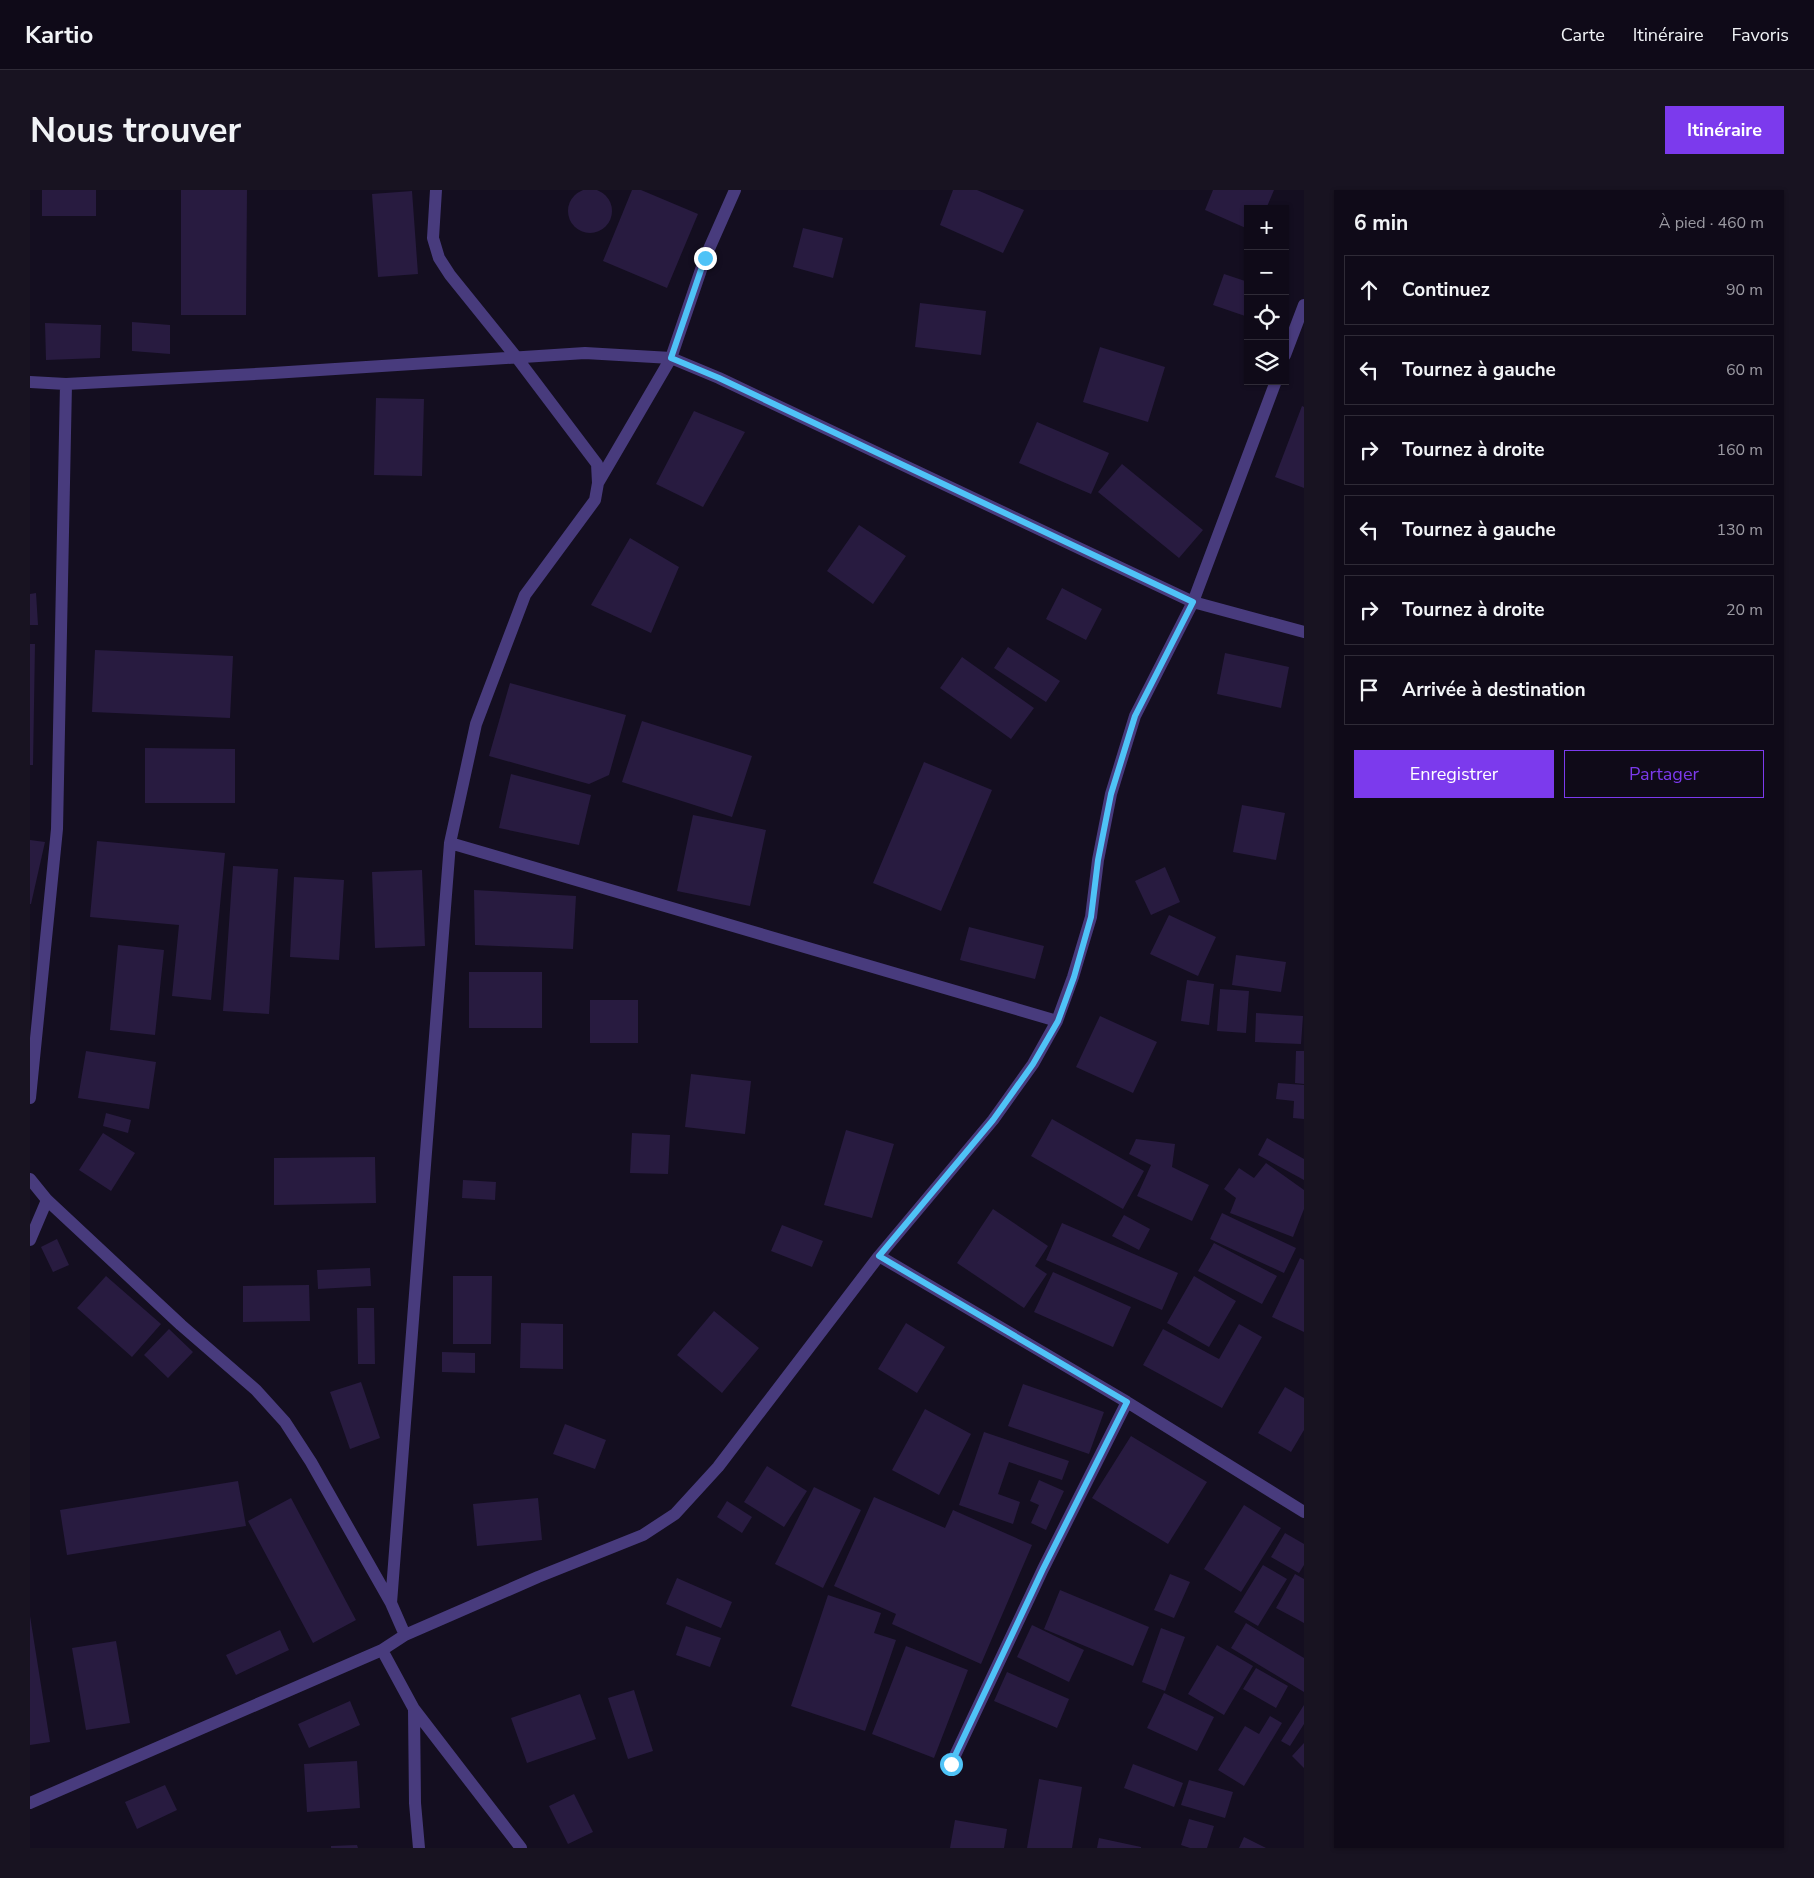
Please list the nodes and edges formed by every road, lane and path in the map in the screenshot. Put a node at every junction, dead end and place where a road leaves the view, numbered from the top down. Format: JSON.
{"nodes":[{"id":1,"x":436,"y":190,"type":"edge"},
{"id":2,"x":735,"y":190,"type":"edge"},
{"id":3,"x":1304,"y":305,"type":"edge"},
{"id":4,"x":1289,"y":345,"type":"edge"},
{"id":5,"x":517,"y":358,"type":"junction"},
{"id":6,"x":671,"y":358,"type":"junction"},
{"id":7,"x":30,"y":382,"type":"edge"},
{"id":8,"x":66,"y":384,"type":"junction"},
{"id":9,"x":1274,"y":385,"type":"edge"},
{"id":10,"x":598,"y":483,"type":"junction"},
{"id":11,"x":1193,"y":602,"type":"junction"},
{"id":12,"x":1304,"y":632,"type":"edge"},
{"id":13,"x":450,"y":843,"type":"junction"},
{"id":14,"x":1058,"y":1021,"type":"junction"},
{"id":15,"x":30,"y":1098,"type":"edge"},
{"id":16,"x":30,"y":1179,"type":"edge"},
{"id":17,"x":47,"y":1200,"type":"junction"},
{"id":18,"x":30,"y":1240,"type":"edge"},
{"id":19,"x":879,"y":1256,"type":"junction"},
{"id":20,"x":1127,"y":1402,"type":"junction"},
{"id":21,"x":1304,"y":1512,"type":"edge"},
{"id":22,"x":392,"y":1603,"type":"junction"},
{"id":23,"x":406,"y":1635,"type":"junction"},
{"id":24,"x":382,"y":1650,"type":"junction"},
{"id":25,"x":414,"y":1709,"type":"junction"},
{"id":26,"x":951,"y":1764,"type":"dead end"},
{"id":27,"x":30,"y":1803,"type":"edge"},
{"id":28,"x":419,"y":1848,"type":"edge"},
{"id":29,"x":521,"y":1848,"type":"edge"}],
"edges":[{"from":1,"to":5,"type":"street"},
{"from":2,"to":6,"type":"street"},
{"from":3,"to":4,"type":"street"},
{"from":5,"to":6,"type":"street"},
{"from":5,"to":8,"type":"street"},
{"from":5,"to":10,"type":"street"},
{"from":6,"to":10,"type":"street"},
{"from":6,"to":11,"type":"street"},
{"from":7,"to":8,"type":"street"},
{"from":8,"to":15,"type":"street"},
{"from":9,"to":11,"type":"street"},
{"from":10,"to":13,"type":"street"},
{"from":11,"to":12,"type":"street"},
{"from":11,"to":14,"type":"street"},
{"from":13,"to":14,"type":"street"},
{"from":13,"to":22,"type":"street"},
{"from":14,"to":19,"type":"street"},
{"from":16,"to":17,"type":"street"},
{"from":17,"to":18,"type":"street"},
{"from":17,"to":22,"type":"street"},
{"from":19,"to":20,"type":"street"},
{"from":19,"to":23,"type":"street"},
{"from":20,"to":21,"type":"street"},
{"from":20,"to":26,"type":"street"},
{"from":22,"to":23,"type":"street"},
{"from":23,"to":24,"type":"street"},
{"from":24,"to":25,"type":"street"},
{"from":24,"to":27,"type":"street"},
{"from":25,"to":28,"type":"street"},
{"from":25,"to":29,"type":"street"}]}
